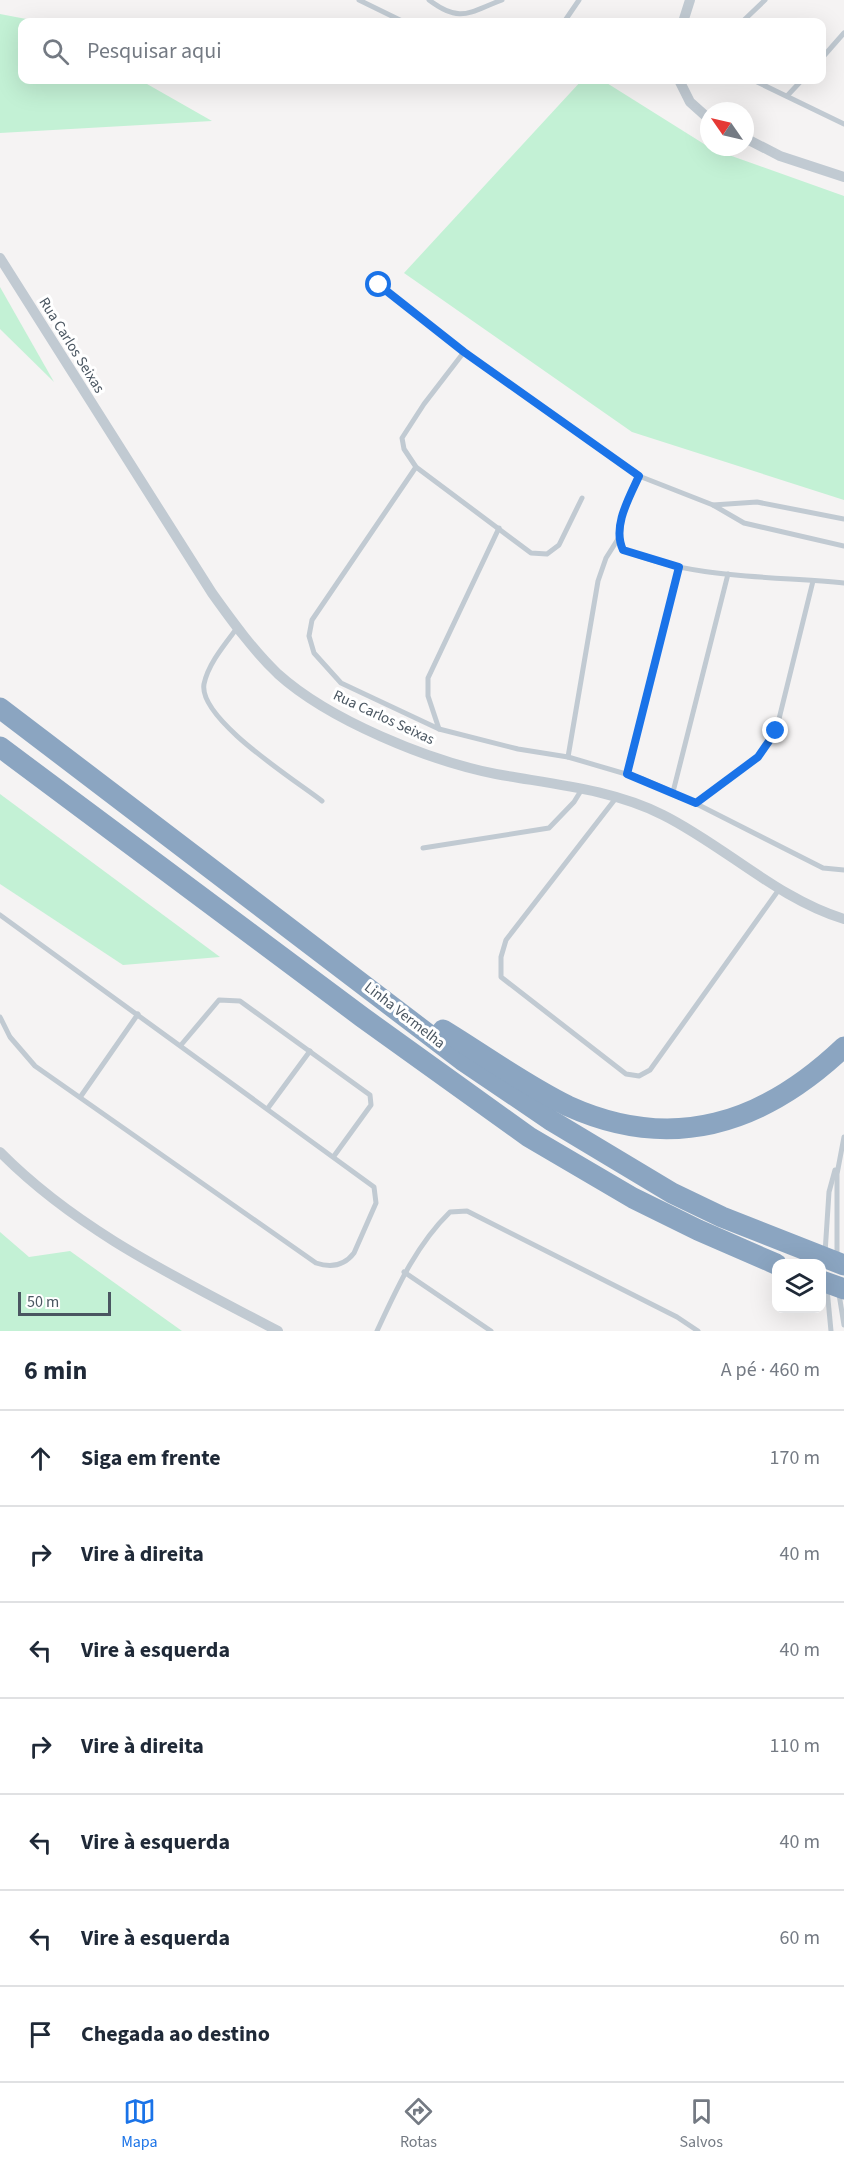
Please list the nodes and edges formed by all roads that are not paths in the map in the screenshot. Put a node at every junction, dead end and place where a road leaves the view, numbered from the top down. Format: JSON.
{"nodes":[{"id":1,"x":359,"y":0,"type":"edge"},
{"id":2,"x":429,"y":0,"type":"edge"},
{"id":3,"x":502,"y":0,"type":"edge"},
{"id":4,"x":579,"y":0,"type":"edge"},
{"id":5,"x":690,"y":0,"type":"edge"},
{"id":6,"x":765,"y":0,"type":"edge"},
{"id":7,"x":396,"y":18,"type":"edge"},
{"id":8,"x":567,"y":18,"type":"edge"},
{"id":9,"x":684,"y":18,"type":"edge"},
{"id":10,"x":746,"y":18,"type":"edge"},
{"id":11,"x":844,"y":33,"type":"edge"},
{"id":12,"x":826,"y":53,"type":"edge"},
{"id":13,"x":681,"y":84,"type":"edge"},
{"id":14,"x":762,"y":84,"type":"edge"},
{"id":15,"x":798,"y":84,"type":"edge"},
{"id":16,"x":787,"y":96,"type":"junction"},
{"id":17,"x":700,"y":111,"type":"edge"},
{"id":18,"x":844,"y":124,"type":"edge"},
{"id":19,"x":754,"y":143,"type":"edge"},
{"id":20,"x":844,"y":177,"type":"edge"},
{"id":21,"x":0,"y":258,"type":"edge"},
{"id":22,"x":379,"y":285,"type":"dead end"},
{"id":23,"x":464,"y":352,"type":"junction"},
{"id":24,"x":416,"y":467,"type":"junction"},
{"id":25,"x":639,"y":476,"type":"junction"},
{"id":26,"x":582,"y":498,"type":"dead end"},
{"id":27,"x":713,"y":505,"type":"junction"},
{"id":28,"x":844,"y":519,"type":"edge"},
{"id":29,"x":499,"y":528,"type":"junction"},
{"id":30,"x":618,"y":539,"type":"junction"},
{"id":31,"x":844,"y":546,"type":"edge"},
{"id":32,"x":679,"y":567,"type":"junction"},
{"id":33,"x":728,"y":574,"type":"junction"},
{"id":34,"x":813,"y":581,"type":"junction"},
{"id":35,"x":844,"y":583,"type":"edge"},
{"id":36,"x":237,"y":628,"type":"junction"},
{"id":37,"x":0,"y":708,"type":"edge"},
{"id":38,"x":439,"y":729,"type":"junction"},
{"id":39,"x":0,"y":747,"type":"edge"},
{"id":40,"x":568,"y":757,"type":"junction"},
{"id":41,"x":627,"y":774,"type":"junction"},
{"id":42,"x":582,"y":789,"type":"junction"},
{"id":43,"x":673,"y":792,"type":"junction"},
{"id":44,"x":616,"y":798,"type":"junction"},
{"id":45,"x":322,"y":801,"type":"dead end"},
{"id":46,"x":696,"y":803,"type":"junction"},
{"id":47,"x":423,"y":848,"type":"dead end"},
{"id":48,"x":844,"y":870,"type":"edge"},
{"id":49,"x":780,"y":888,"type":"junction"},
{"id":50,"x":0,"y":915,"type":"edge"},
{"id":51,"x":844,"y":920,"type":"edge"},
{"id":52,"x":344,"y":968,"type":"junction"},
{"id":53,"x":138,"y":1014,"type":"junction"},
{"id":54,"x":0,"y":1017,"type":"edge"},
{"id":55,"x":181,"y":1045,"type":"junction"},
{"id":56,"x":844,"y":1047,"type":"edge"},
{"id":57,"x":310,"y":1051,"type":"junction"},
{"id":58,"x":81,"y":1096,"type":"junction"},
{"id":59,"x":268,"y":1108,"type":"junction"},
{"id":60,"x":844,"y":1137,"type":"edge"},
{"id":61,"x":0,"y":1152,"type":"edge"},
{"id":62,"x":334,"y":1156,"type":"junction"},
{"id":63,"x":838,"y":1163,"type":"junction"},
{"id":64,"x":772,"y":1262,"type":"edge"},
{"id":65,"x":404,"y":1272,"type":"junction"},
{"id":66,"x":834,"y":1273,"type":"edge"},
{"id":67,"x":844,"y":1325,"type":"edge"},
{"id":68,"x":278,"y":1331,"type":"edge"},
{"id":69,"x":377,"y":1331,"type":"edge"},
{"id":70,"x":491,"y":1331,"type":"edge"},
{"id":71,"x":698,"y":1331,"type":"edge"},
{"id":72,"x":831,"y":1331,"type":"edge"}],
"edges":[{"from":1,"to":7,"type":"lane"},
{"from":2,"to":3,"type":"lane"},
{"from":4,"to":8,"type":"lane"},
{"from":5,"to":9,"type":"street"},
{"from":6,"to":10,"type":"lane"},
{"from":11,"to":12,"type":"lane"},
{"from":13,"to":17,"type":"street"},
{"from":14,"to":16,"type":"lane"},
{"from":15,"to":16,"type":"lane"},
{"from":16,"to":18,"type":"lane"},
{"from":19,"to":20,"type":"street"},
{"from":21,"to":36,"type":"street","name":"Rua Carlos Seixas"},
{"from":22,"to":23,"type":"lane"},
{"from":23,"to":24,"type":"lane"},
{"from":23,"to":25,"type":"lane"},
{"from":24,"to":29,"type":"lane"},
{"from":24,"to":38,"type":"lane"},
{"from":25,"to":27,"type":"lane"},
{"from":25,"to":30,"type":"lane"},
{"from":26,"to":29,"type":"lane"},
{"from":27,"to":28,"type":"lane"},
{"from":27,"to":31,"type":"lane"},
{"from":29,"to":38,"type":"lane"},
{"from":30,"to":32,"type":"lane"},
{"from":30,"to":40,"type":"lane"},
{"from":32,"to":33,"type":"lane"},
{"from":32,"to":41,"type":"lane"},
{"from":33,"to":34,"type":"lane"},
{"from":33,"to":43,"type":"lane"},
{"from":34,"to":35,"type":"lane"},
{"from":34,"to":46,"type":"lane"},
{"from":36,"to":42,"type":"street","name":"Rua Carlos Seixas"},
{"from":36,"to":45,"type":"lane"},
{"from":37,"to":52,"type":"highway","name":"Linha Vermelha"},
{"from":38,"to":40,"type":"lane"},
{"from":39,"to":64,"type":"highway","name":"Linha Vermelha"},
{"from":40,"to":41,"type":"lane"},
{"from":41,"to":43,"type":"lane"},
{"from":42,"to":44,"type":"street","name":"Rua Carlos Seixas"},
{"from":42,"to":47,"type":"lane"},
{"from":43,"to":46,"type":"lane"},
{"from":44,"to":49,"type":"street","name":"Rua Carlos Seixas"},
{"from":44,"to":49,"type":"lane"},
{"from":46,"to":48,"type":"lane"},
{"from":49,"to":51,"type":"street","name":"Rua Carlos Seixas"},
{"from":50,"to":53,"type":"lane"},
{"from":52,"to":56,"type":"highway"},
{"from":52,"to":66,"type":"highway","name":"Linha Vermelha"},
{"from":53,"to":55,"type":"lane"},
{"from":53,"to":58,"type":"lane"},
{"from":54,"to":58,"type":"lane"},
{"from":55,"to":57,"type":"lane"},
{"from":55,"to":59,"type":"lane"},
{"from":57,"to":59,"type":"lane"},
{"from":57,"to":62,"type":"lane"},
{"from":58,"to":62,"type":"lane"},
{"from":59,"to":62,"type":"lane"},
{"from":60,"to":63,"type":"lane"},
{"from":61,"to":68,"type":"street"},
{"from":63,"to":66,"type":"lane"},
{"from":63,"to":66,"type":"lane"},
{"from":65,"to":69,"type":"lane"},
{"from":65,"to":70,"type":"lane"},
{"from":65,"to":71,"type":"lane"},
{"from":66,"to":67,"type":"lane"},
{"from":66,"to":72,"type":"lane"}]}
